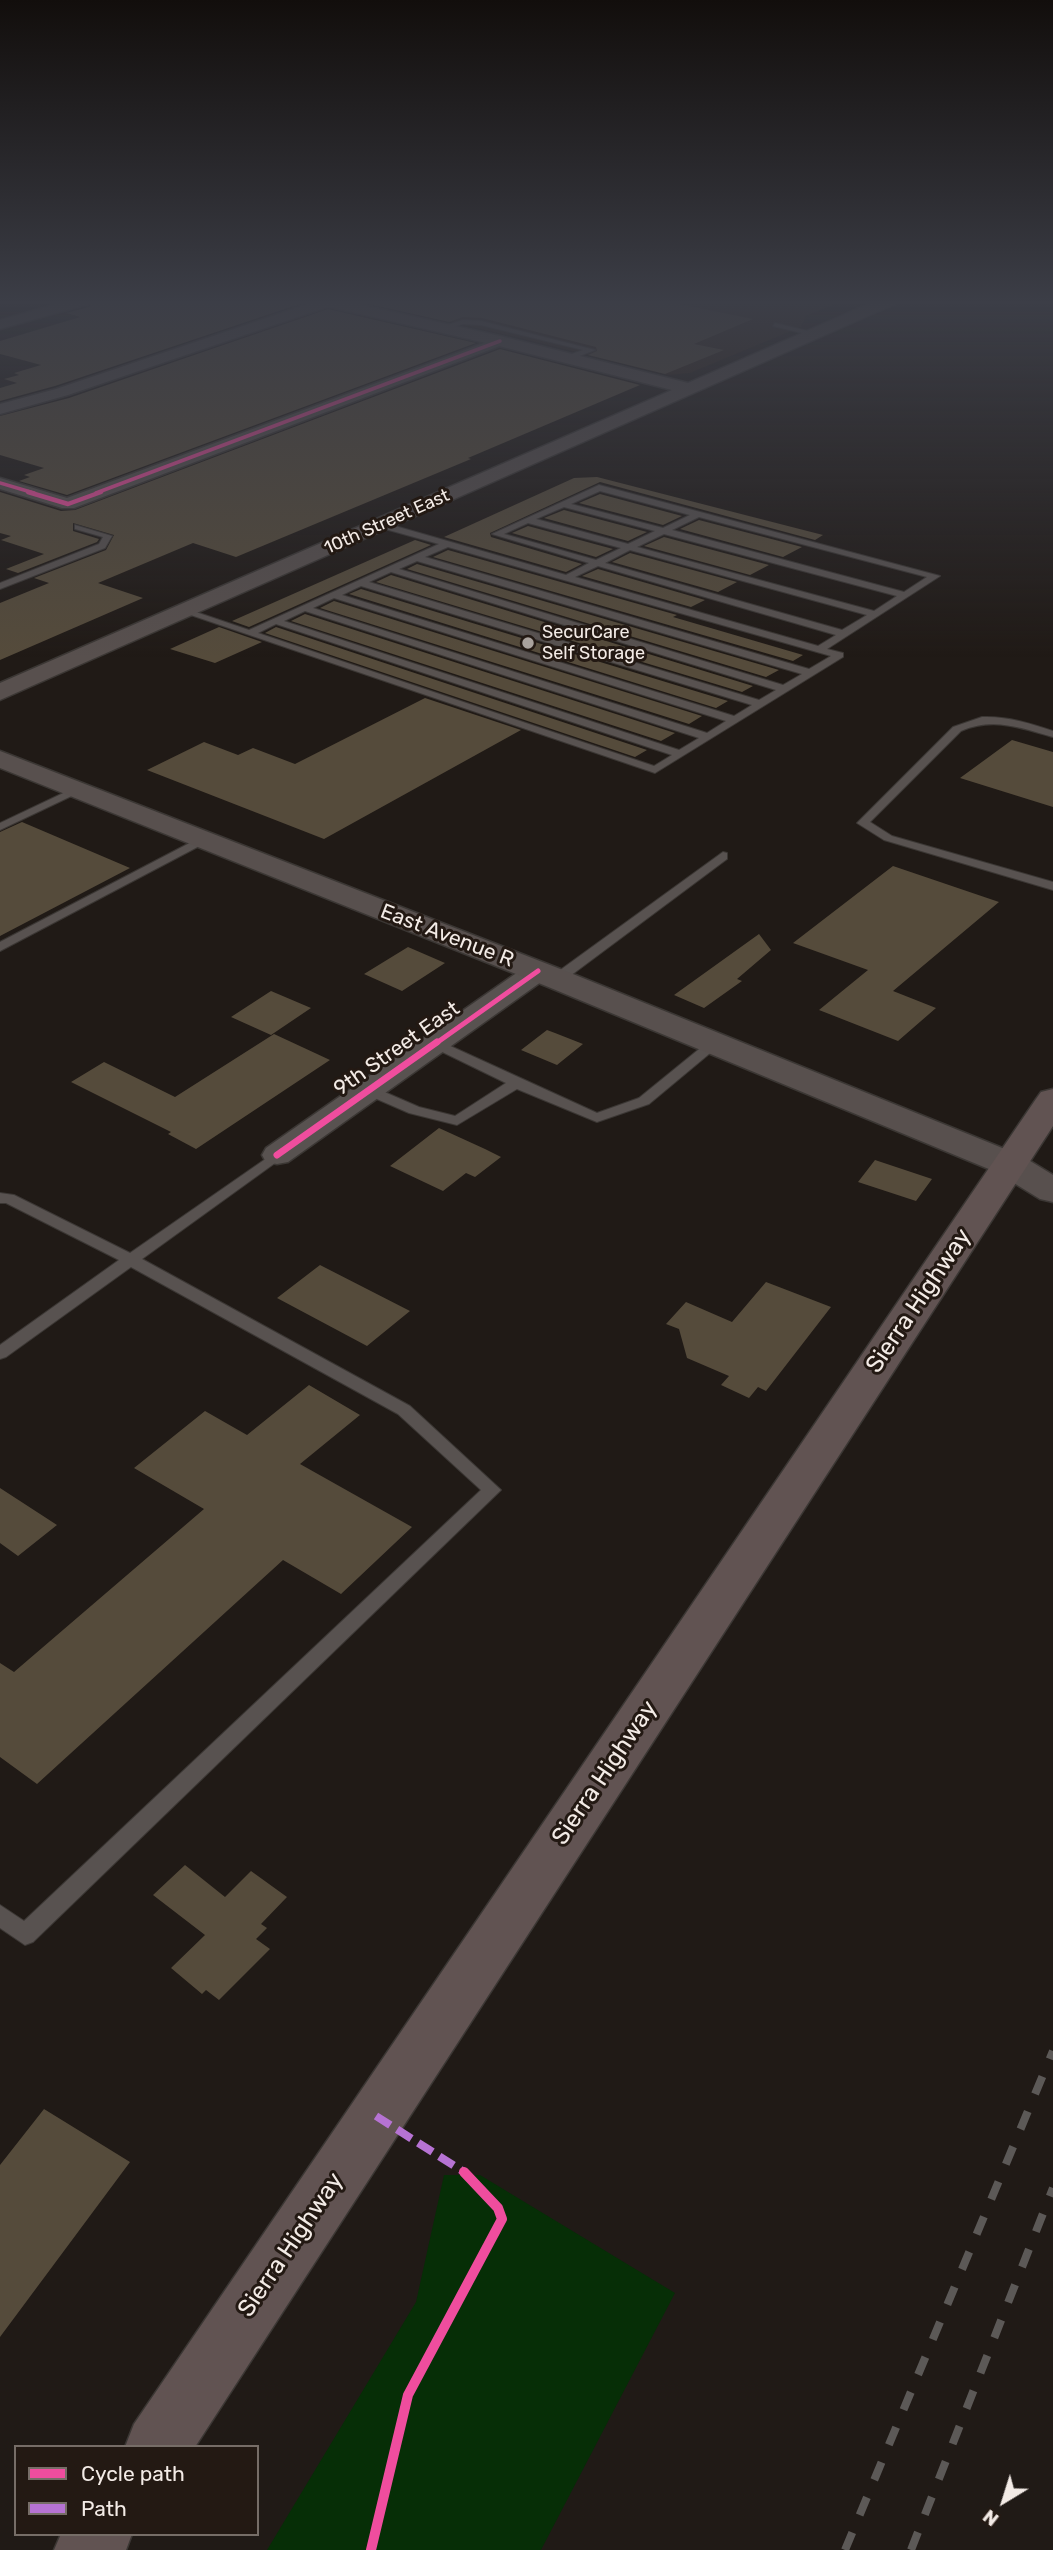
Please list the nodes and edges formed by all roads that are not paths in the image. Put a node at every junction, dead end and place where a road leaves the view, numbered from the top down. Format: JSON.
{"nodes":[{"id":1,"x":291,"y":420,"type":"edge"},
{"id":2,"x":620,"y":420,"type":"edge"},
{"id":3,"x":0,"y":483,"type":"edge"},
{"id":4,"x":563,"y":504,"type":"junction"},
{"id":5,"x":698,"y":514,"type":"junction"},
{"id":6,"x":528,"y":520,"type":"junction"},
{"id":7,"x":381,"y":525,"type":"junction"},
{"id":8,"x":78,"y":527,"type":"dead end"},
{"id":9,"x":663,"y":531,"type":"junction"},
{"id":10,"x":447,"y":544,"type":"junction"},
{"id":11,"x":629,"y":547,"type":"junction"},
{"id":12,"x":417,"y":558,"type":"junction"},
{"id":13,"x":595,"y":564,"type":"junction"},
{"id":14,"x":390,"y":569,"type":"junction"},
{"id":15,"x":566,"y":578,"type":"junction"},
{"id":16,"x":361,"y":583,"type":"junction"},
{"id":17,"x":0,"y":586,"type":"edge"},
{"id":18,"x":334,"y":594,"type":"junction"},
{"id":19,"x":905,"y":595,"type":"junction"},
{"id":20,"x":304,"y":608,"type":"junction"},
{"id":21,"x":184,"y":611,"type":"junction"},
{"id":22,"x":876,"y":614,"type":"junction"},
{"id":23,"x":275,"y":621,"type":"junction"},
{"id":24,"x":249,"y":633,"type":"junction"},
{"id":25,"x":844,"y":634,"type":"junction"},
{"id":26,"x":820,"y":649,"type":"junction"},
{"id":27,"x":810,"y":673,"type":"junction"},
{"id":28,"x":3,"y":689,"type":"edge"},
{"id":29,"x":785,"y":689,"type":"junction"},
{"id":30,"x":761,"y":704,"type":"junction"},
{"id":31,"x":735,"y":720,"type":"junction"},
{"id":32,"x":1053,"y":734,"type":"edge"},
{"id":33,"x":708,"y":737,"type":"junction"},
{"id":34,"x":681,"y":754,"type":"junction"},
{"id":35,"x":0,"y":759,"type":"edge"},
{"id":36,"x":76,"y":790,"type":"junction"},
{"id":37,"x":0,"y":827,"type":"edge"},
{"id":38,"x":203,"y":840,"type":"junction"},
{"id":39,"x":723,"y":856,"type":"dead end"},
{"id":40,"x":1053,"y":886,"type":"edge"},
{"id":41,"x":0,"y":947,"type":"edge"},
{"id":42,"x":547,"y":975,"type":"junction"},
{"id":43,"x":436,"y":1043,"type":"junction"},
{"id":44,"x":714,"y":1044,"type":"junction"},
{"id":45,"x":516,"y":1083,"type":"junction"},
{"id":46,"x":368,"y":1090,"type":"junction"},
{"id":47,"x":1053,"y":1099,"type":"edge"},
{"id":48,"x":277,"y":1155,"type":"joint"},
{"id":49,"x":1031,"y":1168,"type":"edge"},
{"id":50,"x":1053,"y":1191,"type":"edge"},
{"id":51,"x":0,"y":1198,"type":"edge"},
{"id":52,"x":131,"y":1260,"type":"junction"},
{"id":53,"x":0,"y":1353,"type":"edge"},
{"id":54,"x":0,"y":1915,"type":"edge"},
{"id":55,"x":158,"y":2445,"type":"edge"}],
"edges":[{"from":1,"to":3,"type":"street"},
{"from":2,"to":7,"type":"main road","name":"10th Street East"},
{"from":4,"to":5,"type":"lane"},
{"from":4,"to":6,"type":"lane"},
{"from":4,"to":9,"type":"lane"},
{"from":5,"to":9,"type":"lane"},
{"from":5,"to":19,"type":"lane"},
{"from":6,"to":11,"type":"lane"},
{"from":6,"to":13,"type":"lane"},
{"from":7,"to":10,"type":"lane"},
{"from":7,"to":21,"type":"main road","name":"10th Street East"},
{"from":8,"to":17,"type":"lane"},
{"from":9,"to":11,"type":"lane"},
{"from":9,"to":19,"type":"lane"},
{"from":10,"to":12,"type":"lane"},
{"from":10,"to":15,"type":"lane"},
{"from":11,"to":13,"type":"lane"},
{"from":11,"to":22,"type":"lane"},
{"from":12,"to":14,"type":"lane"},
{"from":12,"to":27,"type":"lane"},
{"from":13,"to":15,"type":"lane"},
{"from":13,"to":25,"type":"lane"},
{"from":14,"to":16,"type":"lane"},
{"from":14,"to":29,"type":"lane"},
{"from":15,"to":26,"type":"lane"},
{"from":16,"to":18,"type":"lane"},
{"from":16,"to":30,"type":"lane"},
{"from":18,"to":20,"type":"lane"},
{"from":18,"to":31,"type":"lane"},
{"from":19,"to":22,"type":"lane"},
{"from":20,"to":23,"type":"lane"},
{"from":20,"to":33,"type":"lane"},
{"from":21,"to":24,"type":"lane"},
{"from":21,"to":28,"type":"main road","name":"10th Street East"},
{"from":22,"to":25,"type":"lane"},
{"from":23,"to":24,"type":"lane"},
{"from":23,"to":34,"type":"lane"},
{"from":24,"to":34,"type":"lane"},
{"from":25,"to":26,"type":"lane"},
{"from":26,"to":27,"type":"lane"},
{"from":27,"to":29,"type":"lane"},
{"from":29,"to":30,"type":"lane"},
{"from":30,"to":31,"type":"lane"},
{"from":31,"to":33,"type":"lane"},
{"from":32,"to":40,"type":"lane"},
{"from":33,"to":34,"type":"lane"},
{"from":35,"to":36,"type":"main road","name":"East Avenue R"},
{"from":36,"to":37,"type":"lane"},
{"from":36,"to":38,"type":"main road","name":"East Avenue R"},
{"from":38,"to":41,"type":"lane"},
{"from":38,"to":42,"type":"main road","name":"East Avenue R"},
{"from":39,"to":42,"type":"lane"},
{"from":42,"to":43,"type":"street","name":"9th Street East"},
{"from":42,"to":44,"type":"main road","name":"East Avenue R"},
{"from":43,"to":45,"type":"lane"},
{"from":43,"to":46,"type":"street","name":"9th Street East"},
{"from":44,"to":45,"type":"lane"},
{"from":44,"to":49,"type":"main road","name":"East Avenue R"},
{"from":45,"to":46,"type":"lane"},
{"from":46,"to":48,"type":"street","name":"9th Street East"},
{"from":47,"to":49,"type":"highway","name":"Sierra Highway"},
{"from":48,"to":52,"type":"lane"},
{"from":49,"to":50,"type":"main road","name":"East Avenue R"},
{"from":49,"to":55,"type":"highway","name":"Sierra Highway"},
{"from":51,"to":52,"type":"lane"},
{"from":52,"to":53,"type":"lane"},
{"from":52,"to":54,"type":"lane"}]}
